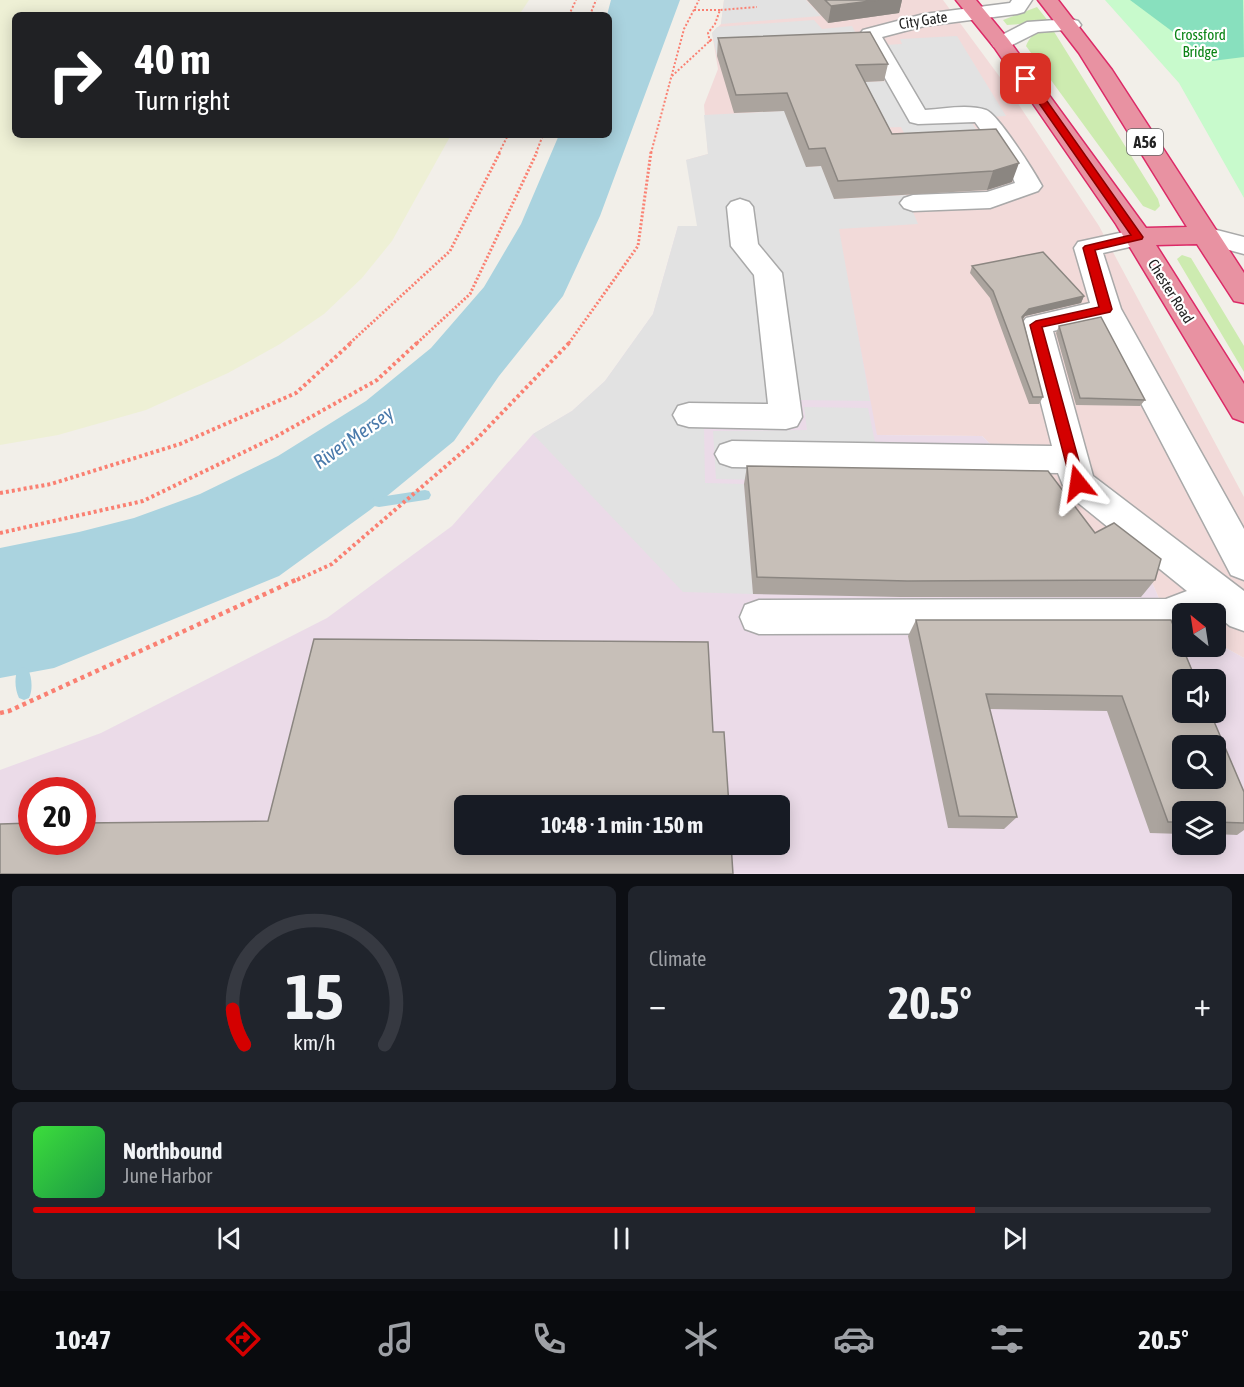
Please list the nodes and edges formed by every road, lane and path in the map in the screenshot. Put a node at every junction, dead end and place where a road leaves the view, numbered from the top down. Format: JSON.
{"nodes":[{"id":1,"x":699,"y":0,"type":"edge"},
{"id":2,"x":1022,"y":0,"type":"edge"},
{"id":3,"x":1048,"y":0,"type":"edge"},
{"id":4,"x":757,"y":7,"type":"dead end"},
{"id":5,"x":972,"y":7,"type":"edge"},
{"id":6,"x":694,"y":10,"type":"junction"},
{"id":7,"x":720,"y":10,"type":"junction"},
{"id":8,"x":1071,"y":25,"type":"junction"},
{"id":9,"x":713,"y":38,"type":"dead end"},
{"id":10,"x":710,"y":42,"type":"junction"},
{"id":11,"x":1001,"y":43,"type":"junction"},
{"id":12,"x":671,"y":77,"type":"junction"},
{"id":13,"x":506,"y":138,"type":"edge"},
{"id":14,"x":542,"y":138,"type":"edge"},
{"id":15,"x":913,"y":203,"type":"edge"},
{"id":16,"x":740,"y":207,"type":"dead end"},
{"id":17,"x":1205,"y":236,"type":"junction"},
{"id":18,"x":1138,"y":237,"type":"junction"},
{"id":19,"x":1244,"y":246,"type":"edge"},
{"id":20,"x":1244,"y":294,"type":"edge"},
{"id":21,"x":1106,"y":309,"type":"junction"},
{"id":22,"x":1244,"y":410,"type":"edge"},
{"id":23,"x":688,"y":415,"type":"dead end"},
{"id":24,"x":732,"y":454,"type":"dead end"},
{"id":25,"x":1072,"y":460,"type":"junction"},
{"id":26,"x":0,"y":493,"type":"edge"},
{"id":27,"x":0,"y":533,"type":"edge"},
{"id":28,"x":1244,"y":564,"type":"edge"},
{"id":29,"x":1232,"y":605,"type":"edge"},
{"id":30,"x":759,"y":616,"type":"dead end"},
{"id":31,"x":0,"y":713,"type":"edge"}],
"edges":[{"from":1,"to":6,"type":"path"},
{"from":2,"to":5,"type":"lane","name":"City Gate"},
{"from":3,"to":8,"type":"highway","number":"A56"},
{"from":4,"to":7,"type":"path"},
{"from":5,"to":11,"type":"highway","name":"Chester Road"},
{"from":5,"to":15,"type":"lane","name":"City Gate"},
{"from":6,"to":7,"type":"path"},
{"from":6,"to":12,"type":"path"},
{"from":7,"to":10,"type":"path"},
{"from":8,"to":11,"type":"lane"},
{"from":8,"to":17,"type":"highway","number":"A56"},
{"from":9,"to":10,"type":"path"},
{"from":10,"to":12,"type":"path"},
{"from":11,"to":18,"type":"highway","name":"Chester Road"},
{"from":12,"to":31,"type":"path"},
{"from":13,"to":26,"type":"path"},
{"from":14,"to":27,"type":"path"},
{"from":16,"to":23,"type":"lane"},
{"from":17,"to":18,"type":"highway"},
{"from":17,"to":19,"type":"lane"},
{"from":17,"to":20,"type":"highway","number":"A56"},
{"from":18,"to":21,"type":"lane"},
{"from":18,"to":22,"type":"highway","name":"Chester Road"},
{"from":21,"to":25,"type":"lane"},
{"from":21,"to":28,"type":"lane"},
{"from":24,"to":25,"type":"lane"},
{"from":25,"to":29,"type":"lane"},
{"from":29,"to":30,"type":"lane"}]}
